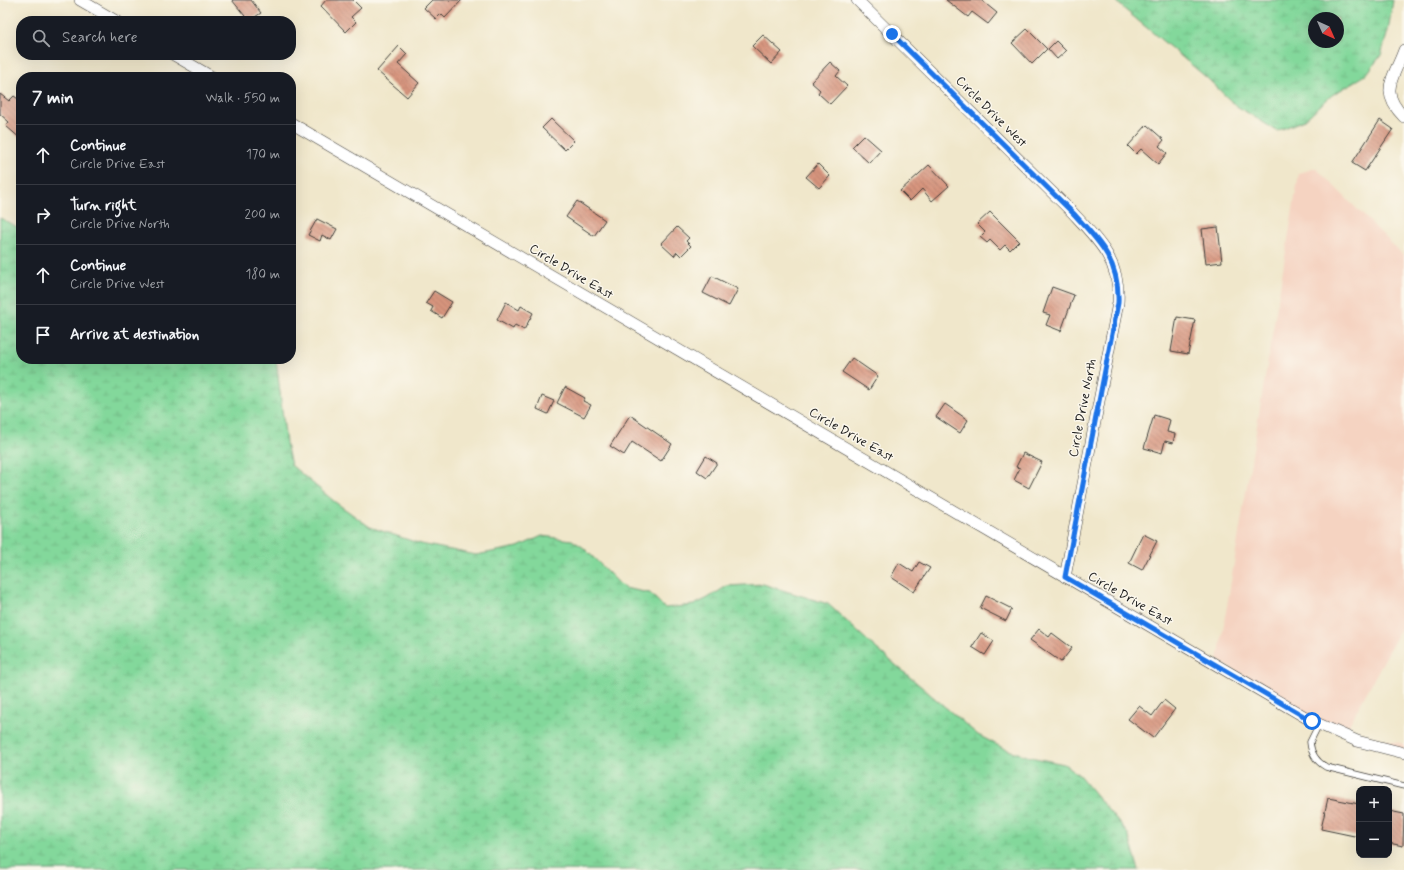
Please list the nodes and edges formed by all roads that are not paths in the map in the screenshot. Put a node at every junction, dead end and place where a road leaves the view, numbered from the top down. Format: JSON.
{"nodes":[{"id":1,"x":80,"y":0,"type":"edge"},
{"id":2,"x":857,"y":0,"type":"edge"},
{"id":3,"x":107,"y":16,"type":"edge"},
{"id":4,"x":1404,"y":50,"type":"edge"},
{"id":5,"x":183,"y":60,"type":"edge"},
{"id":6,"x":203,"y":72,"type":"edge"},
{"id":7,"x":1404,"y":117,"type":"edge"},
{"id":8,"x":296,"y":126,"type":"edge"},
{"id":9,"x":1103,"y":247,"type":"joint"},
{"id":10,"x":1065,"y":577,"type":"junction"},
{"id":11,"x":1319,"y":724,"type":"junction"},
{"id":12,"x":1404,"y":753,"type":"edge"},
{"id":13,"x":1404,"y":786,"type":"edge"}],
"edges":[{"from":1,"to":3,"type":"street"},
{"from":2,"to":9,"type":"street","name":"Circle Drive West"},
{"from":4,"to":7,"type":"street"},
{"from":5,"to":6,"type":"street"},
{"from":8,"to":10,"type":"street","name":"Circle Drive East"},
{"from":9,"to":10,"type":"street","name":"Circle Drive North"},
{"from":10,"to":11,"type":"street","name":"Circle Drive East"},
{"from":11,"to":12,"type":"street","name":"Circle Drive East"},
{"from":11,"to":13,"type":"lane"}]}
